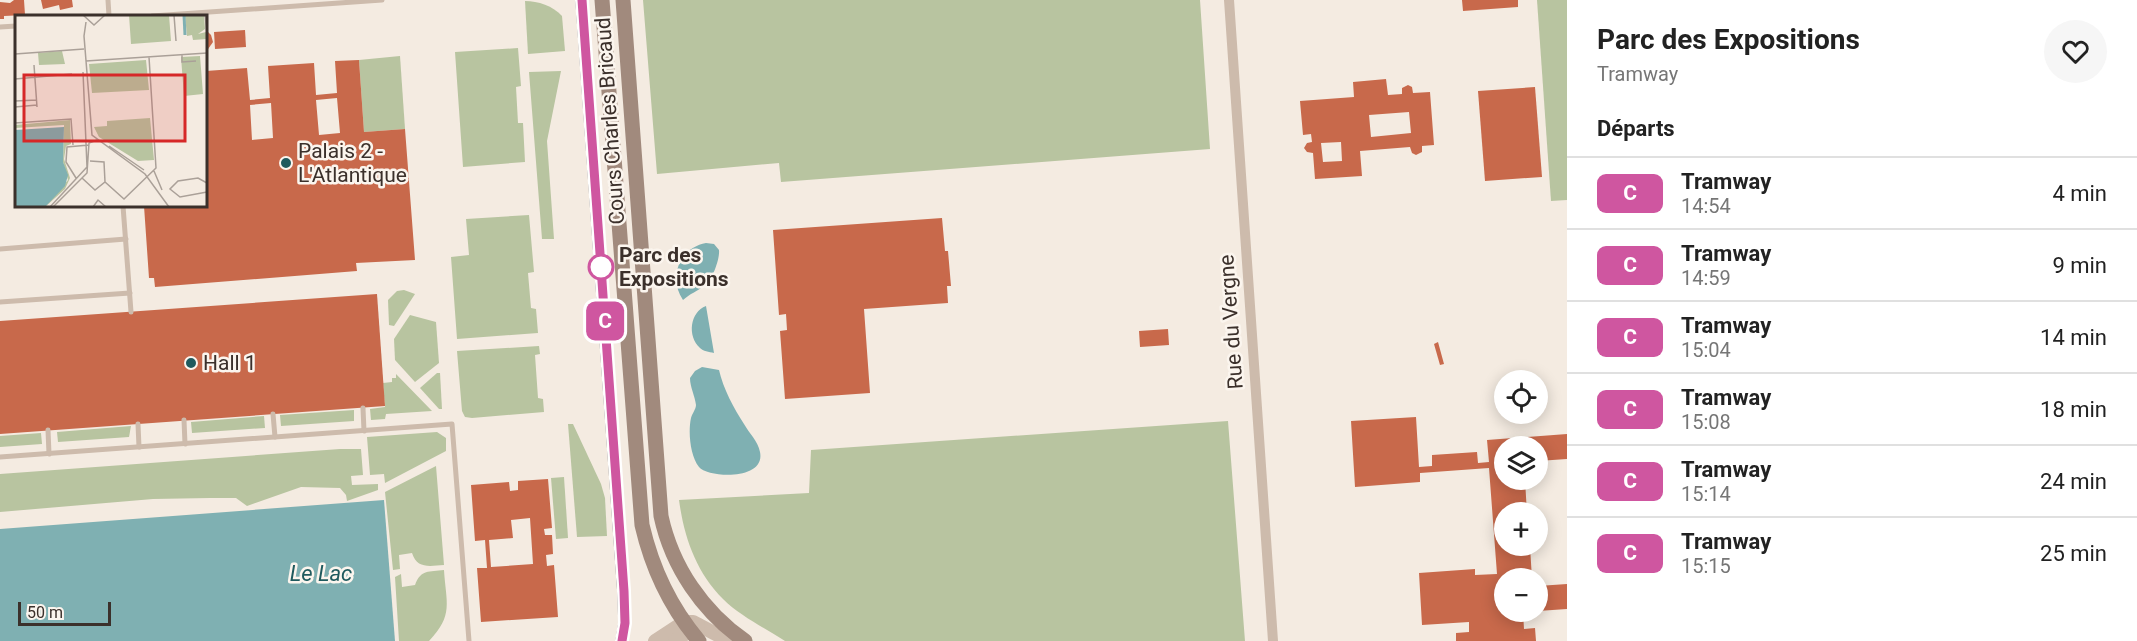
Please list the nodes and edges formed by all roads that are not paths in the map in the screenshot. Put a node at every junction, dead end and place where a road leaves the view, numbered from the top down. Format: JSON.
{"nodes":[{"id":1,"x":108,"y":0,"type":"edge"},
{"id":2,"x":382,"y":0,"type":"edge"},
{"id":3,"x":602,"y":0,"type":"edge"},
{"id":4,"x":623,"y":0,"type":"edge"},
{"id":5,"x":1229,"y":0,"type":"edge"},
{"id":6,"x":109,"y":15,"type":"edge"},
{"id":7,"x":166,"y":15,"type":"edge"},
{"id":8,"x":15,"y":26,"type":"edge"},
{"id":9,"x":0,"y":27,"type":"edge"},
{"id":10,"x":123,"y":207,"type":"edge"},
{"id":11,"x":126,"y":239,"type":"junction"},
{"id":12,"x":0,"y":249,"type":"edge"},
{"id":13,"x":130,"y":293,"type":"junction"},
{"id":14,"x":0,"y":303,"type":"edge"},
{"id":15,"x":131,"y":312,"type":"dead end"},
{"id":16,"x":363,"y":408,"type":"dead end"},
{"id":17,"x":273,"y":414,"type":"dead end"},
{"id":18,"x":184,"y":420,"type":"dead end"},
{"id":19,"x":138,"y":424,"type":"dead end"},
{"id":20,"x":48,"y":430,"type":"dead end"},
{"id":21,"x":364,"y":431,"type":"junction"},
{"id":22,"x":275,"y":437,"type":"junction"},
{"id":23,"x":185,"y":444,"type":"junction"},
{"id":24,"x":139,"y":447,"type":"junction"},
{"id":25,"x":49,"y":454,"type":"junction"},
{"id":26,"x":0,"y":457,"type":"edge"},
{"id":27,"x":697,"y":626,"type":"edge"},
{"id":28,"x":470,"y":640,"type":"edge"},
{"id":29,"x":655,"y":641,"type":"edge"},
{"id":30,"x":675,"y":641,"type":"edge"},
{"id":31,"x":729,"y":641,"type":"edge"},
{"id":32,"x":745,"y":641,"type":"edge"},
{"id":33,"x":1273,"y":641,"type":"edge"}],
"edges":[{"from":1,"to":6,"type":"lane"},
{"from":2,"to":7,"type":"lane"},
{"from":3,"to":27,"type":"main road","name":"Cours Charles Bricaud"},
{"from":4,"to":27,"type":"main road","name":"Cours Charles Bricaud"},
{"from":5,"to":33,"type":"street","name":"Rue du Vergne"},
{"from":8,"to":9,"type":"lane"},
{"from":10,"to":11,"type":"lane"},
{"from":11,"to":12,"type":"lane"},
{"from":11,"to":13,"type":"lane"},
{"from":13,"to":14,"type":"lane"},
{"from":13,"to":15,"type":"lane"},
{"from":16,"to":21,"type":"lane"},
{"from":17,"to":22,"type":"lane"},
{"from":18,"to":23,"type":"lane"},
{"from":19,"to":24,"type":"lane"},
{"from":20,"to":25,"type":"lane"},
{"from":21,"to":22,"type":"lane"},
{"from":21,"to":28,"type":"lane"},
{"from":22,"to":23,"type":"lane"},
{"from":23,"to":24,"type":"lane"},
{"from":24,"to":25,"type":"lane"},
{"from":25,"to":26,"type":"lane"},
{"from":27,"to":29,"type":"street"},
{"from":27,"to":30,"type":"street"},
{"from":27,"to":31,"type":"street"},
{"from":27,"to":32,"type":"main road","name":"Cours Charles Bricaud"}]}
